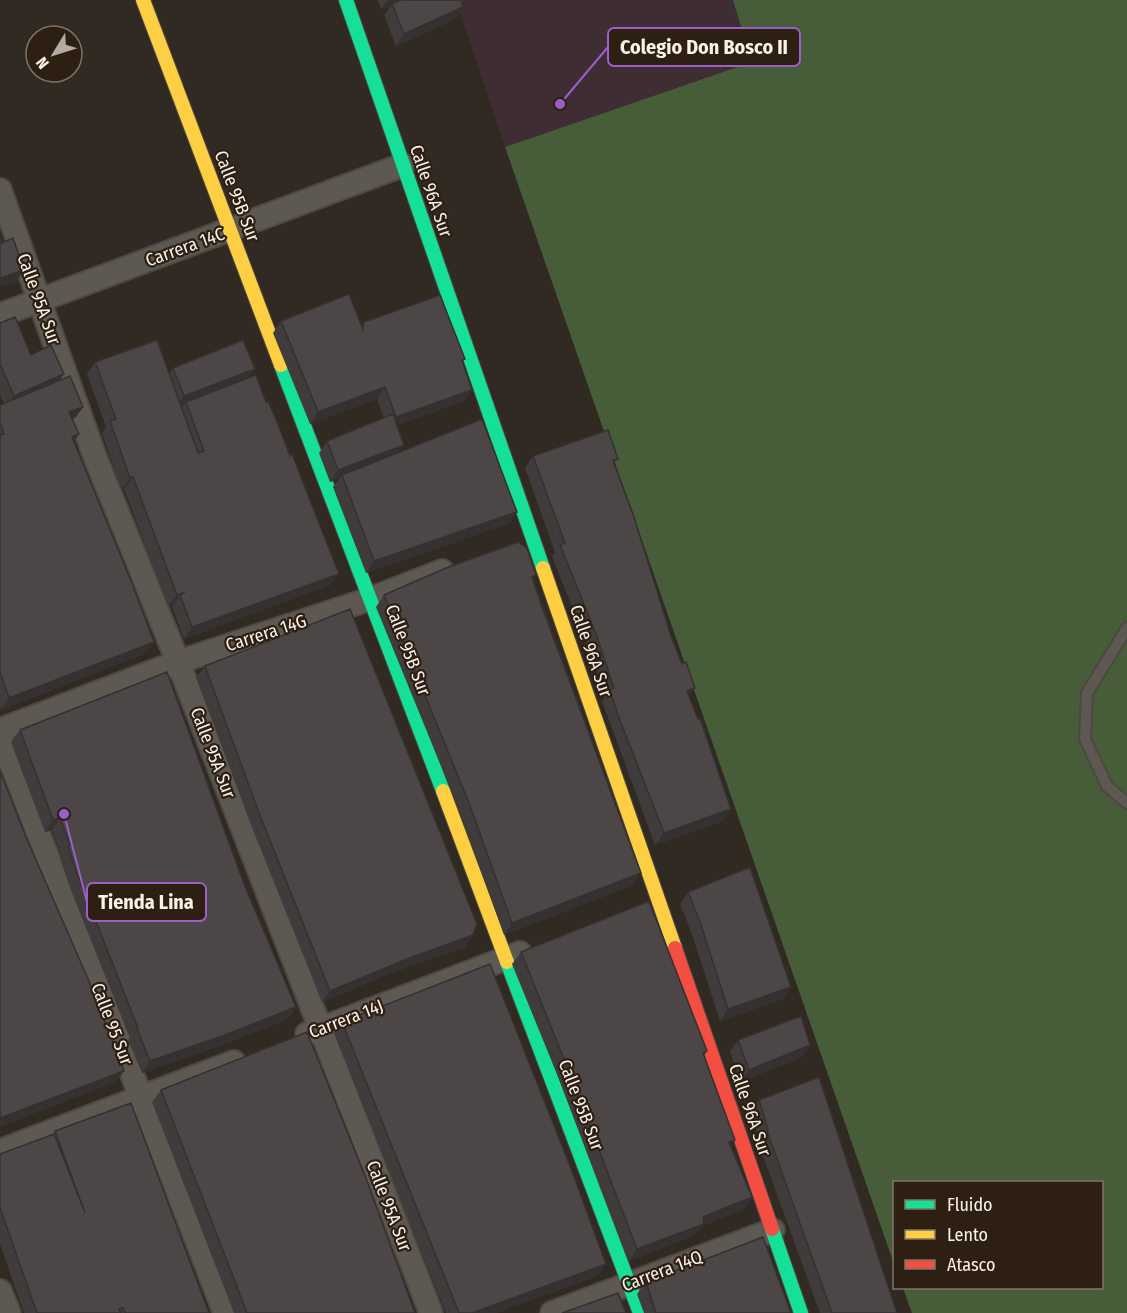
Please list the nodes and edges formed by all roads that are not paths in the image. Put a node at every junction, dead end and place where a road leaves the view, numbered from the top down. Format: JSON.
{"nodes":[{"id":1,"x":143,"y":0,"type":"edge"},
{"id":2,"x":346,"y":0,"type":"edge"},
{"id":3,"x":403,"y":165,"type":"junction"},
{"id":4,"x":0,"y":190,"type":"edge"},
{"id":5,"x":230,"y":230,"type":"junction"},
{"id":6,"x":39,"y":300,"type":"junction"},
{"id":7,"x":0,"y":315,"type":"edge"},
{"id":8,"x":532,"y":537,"type":"junction"},
{"id":9,"x":511,"y":546,"type":"edge"},
{"id":10,"x":456,"y":566,"type":"edge"},
{"id":11,"x":370,"y":599,"type":"junction"},
{"id":12,"x":1127,"y":628,"type":"edge"},
{"id":13,"x":178,"y":662,"type":"junction"},
{"id":14,"x":0,"y":729,"type":"edge"},
{"id":15,"x":0,"y":735,"type":"edge"},
{"id":16,"x":1127,"y":803,"type":"edge"},
{"id":17,"x":658,"y":900,"type":"junction"},
{"id":18,"x":636,"y":908,"type":"edge"},
{"id":19,"x":538,"y":945,"type":"edge"},
{"id":20,"x":506,"y":958,"type":"junction"},
{"id":21,"x":320,"y":1029,"type":"junction"},
{"id":22,"x":288,"y":1041,"type":"edge"},
{"id":23,"x":256,"y":1053,"type":"edge"},
{"id":24,"x":140,"y":1098,"type":"junction"},
{"id":25,"x":0,"y":1151,"type":"edge"},
{"id":26,"x":773,"y":1230,"type":"junction"},
{"id":27,"x":629,"y":1284,"type":"junction"},
{"id":28,"x":0,"y":1291,"type":"edge"},
{"id":29,"x":9,"y":1313,"type":"edge"},
{"id":30,"x":225,"y":1313,"type":"edge"},
{"id":31,"x":432,"y":1313,"type":"edge"},
{"id":32,"x":552,"y":1313,"type":"edge"},
{"id":33,"x":640,"y":1313,"type":"edge"},
{"id":34,"x":801,"y":1313,"type":"edge"}],
"edges":[{"from":1,"to":5,"type":"street","name":"Calle 95B Sur"},
{"from":2,"to":3,"type":"street","name":"Calle 96A Sur"},
{"from":3,"to":5,"type":"street","name":"Carrera 14C"},
{"from":3,"to":8,"type":"street","name":"Calle 96A Sur"},
{"from":4,"to":6,"type":"street","name":"Calle 95A Sur"},
{"from":5,"to":6,"type":"street","name":"Carrera 14C"},
{"from":5,"to":11,"type":"street","name":"Calle 95B Sur"},
{"from":6,"to":7,"type":"street","name":"Carrera 14C"},
{"from":6,"to":13,"type":"street","name":"Calle 95A Sur"},
{"from":8,"to":9,"type":"street"},
{"from":8,"to":17,"type":"street","name":"Calle 96A Sur"},
{"from":10,"to":11,"type":"street","name":"Carrera 14G"},
{"from":11,"to":13,"type":"street","name":"Carrera 14G"},
{"from":11,"to":20,"type":"street","name":"Calle 95B Sur"},
{"from":12,"to":16,"type":"lane"},
{"from":13,"to":14,"type":"street","name":"Carrera 14G"},
{"from":13,"to":21,"type":"street","name":"Calle 95A Sur"},
{"from":15,"to":24,"type":"street","name":"Calle 95 Sur"},
{"from":17,"to":18,"type":"street"},
{"from":17,"to":26,"type":"street","name":"Calle 96A Sur"},
{"from":19,"to":20,"type":"street","name":"Carrera 14J"},
{"from":20,"to":21,"type":"street","name":"Carrera 14J"},
{"from":20,"to":27,"type":"street","name":"Calle 95B Sur"},
{"from":21,"to":22,"type":"street","name":"Carrera 14J"},
{"from":21,"to":31,"type":"street","name":"Calle 95A Sur"},
{"from":23,"to":24,"type":"street"},
{"from":24,"to":25,"type":"street"},
{"from":24,"to":30,"type":"street","name":"Calle 95 Sur"},
{"from":26,"to":27,"type":"street","name":"Carrera 14Q"},
{"from":26,"to":34,"type":"street","name":"Calle 96A Sur"},
{"from":27,"to":32,"type":"street","name":"Carrera 14Q"},
{"from":27,"to":33,"type":"street","name":"Calle 95B Sur"},
{"from":28,"to":29,"type":"street"}]}
